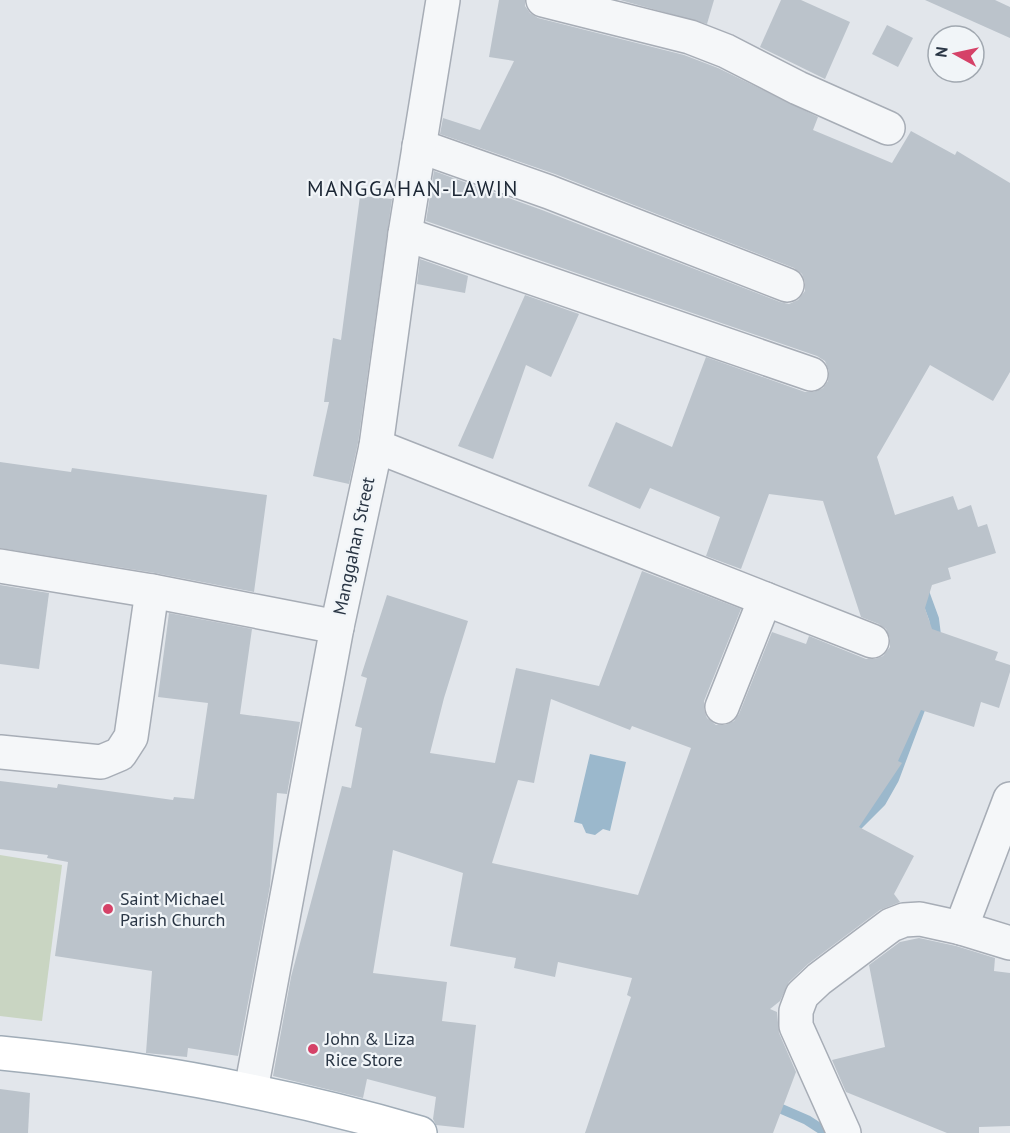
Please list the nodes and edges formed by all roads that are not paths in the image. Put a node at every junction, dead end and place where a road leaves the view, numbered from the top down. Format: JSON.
{"nodes":[{"id":1,"x":443,"y":0,"type":"edge"},
{"id":2,"x":543,"y":0,"type":"edge"},
{"id":3,"x":888,"y":128,"type":"dead end"},
{"id":4,"x":419,"y":147,"type":"junction"},
{"id":5,"x":405,"y":234,"type":"junction"},
{"id":6,"x":787,"y":285,"type":"dead end"},
{"id":7,"x":811,"y":374,"type":"dead end"},
{"id":8,"x":376,"y":446,"type":"junction"},
{"id":9,"x":0,"y":566,"type":"edge"},
{"id":10,"x":152,"y":591,"type":"junction"},
{"id":11,"x":765,"y":599,"type":"junction"},
{"id":12,"x":337,"y":627,"type":"junction"},
{"id":13,"x":872,"y":641,"type":"dead end"},
{"id":14,"x":722,"y":707,"type":"dead end"},
{"id":15,"x":0,"y":752,"type":"edge"},
{"id":16,"x":1010,"y":799,"type":"edge"},
{"id":17,"x":961,"y":928,"type":"junction"},
{"id":18,"x":1010,"y":943,"type":"edge"},
{"id":19,"x":0,"y":1053,"type":"edge"},
{"id":20,"x":251,"y":1090,"type":"junction"},
{"id":21,"x":420,"y":1133,"type":"edge"},
{"id":22,"x":844,"y":1133,"type":"edge"}],
"edges":[{"from":1,"to":4,"type":"street","name":"Manggahan Street"},
{"from":2,"to":3,"type":"street"},
{"from":4,"to":5,"type":"street","name":"Manggahan Street"},
{"from":4,"to":6,"type":"street"},
{"from":5,"to":7,"type":"street"},
{"from":5,"to":8,"type":"street","name":"Manggahan Street"},
{"from":8,"to":11,"type":"street"},
{"from":8,"to":12,"type":"street","name":"Manggahan Street"},
{"from":9,"to":10,"type":"street"},
{"from":10,"to":12,"type":"street"},
{"from":10,"to":15,"type":"street"},
{"from":11,"to":13,"type":"street"},
{"from":11,"to":14,"type":"street"},
{"from":12,"to":20,"type":"street","name":"Manggahan Street"},
{"from":16,"to":17,"type":"street"},
{"from":17,"to":18,"type":"street"},
{"from":17,"to":22,"type":"street"},
{"from":19,"to":20,"type":"main road"},
{"from":20,"to":21,"type":"main road"}]}
